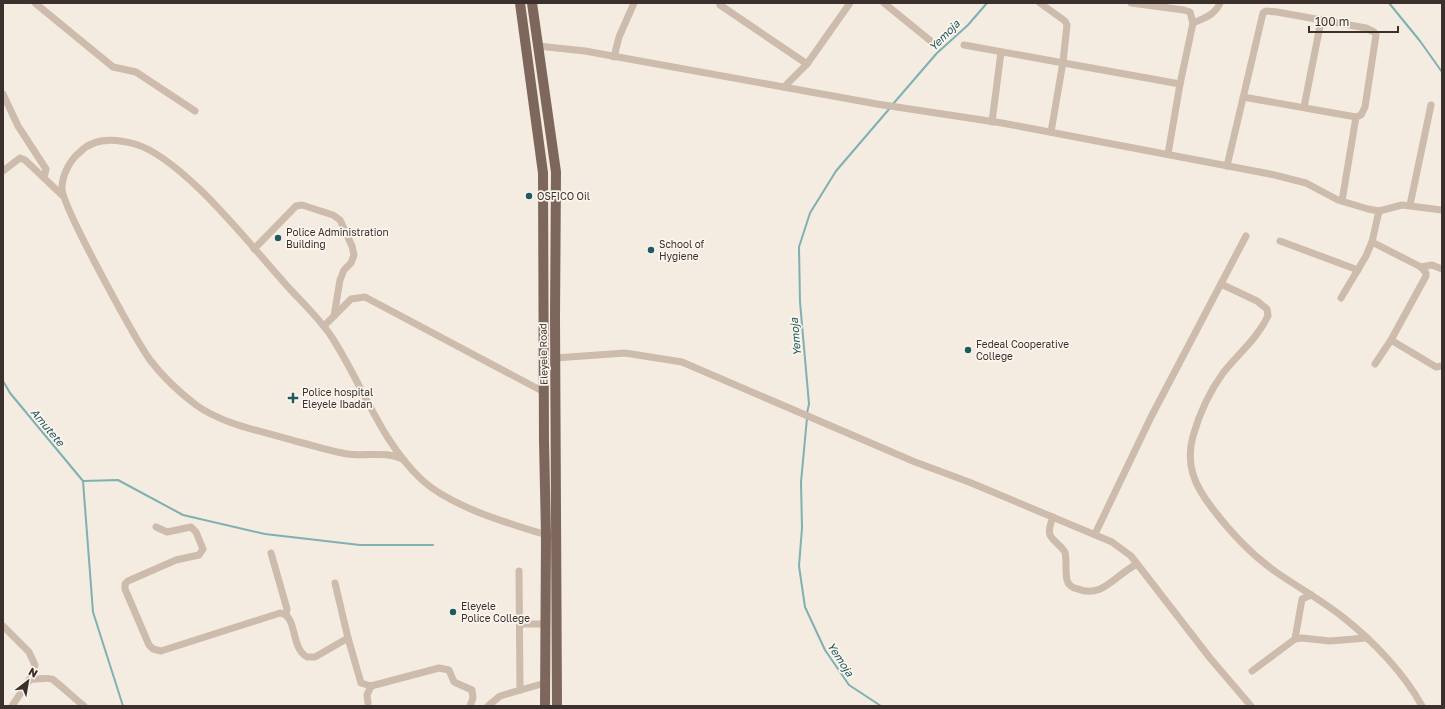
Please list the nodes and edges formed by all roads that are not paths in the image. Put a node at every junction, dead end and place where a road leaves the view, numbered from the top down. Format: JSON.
{"nodes":[{"id":1,"x":35,"y":3,"type":"edge"},
{"id":2,"x":520,"y":3,"type":"edge"},
{"id":3,"x":532,"y":3,"type":"edge"},
{"id":4,"x":634,"y":3,"type":"edge"},
{"id":5,"x":884,"y":3,"type":"edge"},
{"id":6,"x":1040,"y":3,"type":"edge"},
{"id":7,"x":1131,"y":3,"type":"edge"},
{"id":8,"x":1220,"y":3,"type":"edge"},
{"id":9,"x":720,"y":5,"type":"dead end"},
{"id":10,"x":846,"y":5,"type":"edge"},
{"id":11,"x":1321,"y":20,"type":"junction"},
{"id":12,"x":1193,"y":23,"type":"junction"},
{"id":13,"x":932,"y":42,"type":"dead end"},
{"id":14,"x":964,"y":45,"type":"dead end"},
{"id":15,"x":538,"y":46,"type":"junction"},
{"id":16,"x":1001,"y":52,"type":"junction"},
{"id":17,"x":614,"y":57,"type":"junction"},
{"id":18,"x":1063,"y":62,"type":"junction"},
{"id":19,"x":806,"y":64,"type":"junction"},
{"id":20,"x":1180,"y":84,"type":"junction"},
{"id":21,"x":784,"y":87,"type":"junction"},
{"id":22,"x":3,"y":94,"type":"edge"},
{"id":23,"x":1243,"y":97,"type":"junction"},
{"id":24,"x":1431,"y":105,"type":"dead end"},
{"id":25,"x":1304,"y":107,"type":"junction"},
{"id":26,"x":195,"y":111,"type":"dead end"},
{"id":27,"x":1356,"y":116,"type":"junction"},
{"id":28,"x":992,"y":122,"type":"junction"},
{"id":29,"x":1051,"y":132,"type":"junction"},
{"id":30,"x":1168,"y":154,"type":"junction"},
{"id":31,"x":1227,"y":166,"type":"junction"},
{"id":32,"x":3,"y":171,"type":"edge"},
{"id":33,"x":556,"y":172,"type":"junction"},
{"id":34,"x":543,"y":173,"type":"junction"},
{"id":35,"x":44,"y":178,"type":"junction"},
{"id":36,"x":63,"y":196,"type":"junction"},
{"id":37,"x":1342,"y":201,"type":"junction"},
{"id":38,"x":1410,"y":205,"type":"junction"},
{"id":39,"x":1442,"y":210,"type":"edge"},
{"id":40,"x":1379,"y":211,"type":"junction"},
{"id":41,"x":1246,"y":236,"type":"dead end"},
{"id":42,"x":1280,"y":241,"type":"dead end"},
{"id":43,"x":1372,"y":242,"type":"junction"},
{"id":44,"x":254,"y":249,"type":"junction"},
{"id":45,"x":1421,"y":266,"type":"junction"},
{"id":46,"x":1442,"y":268,"type":"edge"},
{"id":47,"x":1358,"y":270,"type":"junction"},
{"id":48,"x":1221,"y":284,"type":"junction"},
{"id":49,"x":1341,"y":298,"type":"dead end"},
{"id":50,"x":334,"y":316,"type":"junction"},
{"id":51,"x":324,"y":326,"type":"junction"},
{"id":52,"x":1391,"y":340,"type":"junction"},
{"id":53,"x":555,"y":358,"type":"junction"},
{"id":54,"x":1375,"y":364,"type":"dead end"},
{"id":55,"x":1442,"y":366,"type":"edge"},
{"id":56,"x":544,"y":392,"type":"junction"},
{"id":57,"x":404,"y":460,"type":"junction"},
{"id":58,"x":1053,"y":517,"type":"junction"},
{"id":59,"x":156,"y":528,"type":"dead end"},
{"id":60,"x":1095,"y":534,"type":"junction"},
{"id":61,"x":546,"y":535,"type":"junction"},
{"id":62,"x":556,"y":538,"type":"junction"},
{"id":63,"x":271,"y":553,"type":"dead end"},
{"id":64,"x":1137,"y":564,"type":"junction"},
{"id":65,"x":519,"y":571,"type":"dead end"},
{"id":66,"x":336,"y":582,"type":"dead end"},
{"id":67,"x":1311,"y":595,"type":"junction"},
{"id":68,"x":286,"y":614,"type":"junction"},
{"id":69,"x":520,"y":624,"type":"junction"},
{"id":70,"x":545,"y":624,"type":"junction"},
{"id":71,"x":3,"y":626,"type":"edge"},
{"id":72,"x":348,"y":638,"type":"junction"},
{"id":73,"x":1366,"y":638,"type":"junction"},
{"id":74,"x":1295,"y":639,"type":"junction"},
{"id":75,"x":1252,"y":671,"type":"dead end"},
{"id":76,"x":30,"y":679,"type":"junction"},
{"id":77,"x":545,"y":683,"type":"junction"},
{"id":78,"x":371,"y":686,"type":"junction"},
{"id":79,"x":520,"y":690,"type":"junction"},
{"id":80,"x":368,"y":703,"type":"dead end"},
{"id":81,"x":12,"y":706,"type":"edge"},
{"id":82,"x":84,"y":706,"type":"edge"},
{"id":83,"x":470,"y":706,"type":"edge"},
{"id":84,"x":488,"y":706,"type":"edge"},
{"id":85,"x":545,"y":706,"type":"edge"},
{"id":86,"x":557,"y":706,"type":"edge"},
{"id":87,"x":1250,"y":706,"type":"edge"},
{"id":88,"x":1422,"y":706,"type":"edge"}],
"edges":[{"from":1,"to":26,"type":"street"},
{"from":2,"to":34,"type":"main road","name":"Eleyele Road"},
{"from":3,"to":15,"type":"main road","name":"Eleyele Road"},
{"from":4,"to":17,"type":"street"},
{"from":5,"to":13,"type":"street"},
{"from":6,"to":18,"type":"street"},
{"from":7,"to":12,"type":"street"},
{"from":8,"to":12,"type":"street"},
{"from":9,"to":19,"type":"street"},
{"from":10,"to":19,"type":"street"},
{"from":11,"to":23,"type":"street"},
{"from":11,"to":25,"type":"street"},
{"from":11,"to":27,"type":"street"},
{"from":12,"to":20,"type":"street"},
{"from":14,"to":16,"type":"street"},
{"from":15,"to":17,"type":"street"},
{"from":15,"to":33,"type":"main road","name":"Eleyele Road"},
{"from":16,"to":18,"type":"street"},
{"from":16,"to":28,"type":"street"},
{"from":17,"to":21,"type":"street"},
{"from":18,"to":20,"type":"street"},
{"from":18,"to":29,"type":"street"},
{"from":19,"to":21,"type":"street"},
{"from":20,"to":30,"type":"street"},
{"from":21,"to":28,"type":"street"},
{"from":22,"to":35,"type":"street"},
{"from":23,"to":25,"type":"street"},
{"from":23,"to":31,"type":"street"},
{"from":24,"to":38,"type":"street"},
{"from":25,"to":27,"type":"street"},
{"from":27,"to":37,"type":"street"},
{"from":28,"to":29,"type":"street"},
{"from":29,"to":30,"type":"street"},
{"from":30,"to":31,"type":"street"},
{"from":31,"to":37,"type":"street"},
{"from":32,"to":35,"type":"street"},
{"from":33,"to":34,"type":"main road"},
{"from":33,"to":53,"type":"main road","name":"Eleyele Road"},
{"from":34,"to":56,"type":"main road","name":"Eleyele Road"},
{"from":35,"to":36,"type":"street"},
{"from":36,"to":44,"type":"street"},
{"from":36,"to":57,"type":"street"},
{"from":37,"to":40,"type":"street"},
{"from":38,"to":39,"type":"street"},
{"from":38,"to":40,"type":"street"},
{"from":40,"to":43,"type":"street"},
{"from":41,"to":48,"type":"street"},
{"from":42,"to":47,"type":"street"},
{"from":43,"to":45,"type":"street"},
{"from":43,"to":47,"type":"street"},
{"from":44,"to":50,"type":"street"},
{"from":44,"to":51,"type":"street"},
{"from":45,"to":46,"type":"street"},
{"from":45,"to":52,"type":"street"},
{"from":47,"to":49,"type":"street"},
{"from":48,"to":60,"type":"street"},
{"from":48,"to":67,"type":"street"},
{"from":50,"to":51,"type":"street"},
{"from":50,"to":56,"type":"street"},
{"from":51,"to":57,"type":"street"},
{"from":52,"to":54,"type":"street"},
{"from":52,"to":55,"type":"street"},
{"from":53,"to":58,"type":"street"},
{"from":53,"to":62,"type":"main road","name":"Eleyele Road"},
{"from":56,"to":61,"type":"main road","name":"Eleyele Road"},
{"from":57,"to":61,"type":"street"},
{"from":58,"to":60,"type":"street"},
{"from":58,"to":64,"type":"street"},
{"from":59,"to":68,"type":"street"},
{"from":60,"to":64,"type":"street"},
{"from":61,"to":62,"type":"street"},
{"from":61,"to":70,"type":"main road","name":"Eleyele Road"},
{"from":62,"to":86,"type":"main road","name":"Eleyele Road"},
{"from":63,"to":68,"type":"street"},
{"from":64,"to":87,"type":"street"},
{"from":65,"to":69,"type":"street"},
{"from":66,"to":72,"type":"street"},
{"from":67,"to":73,"type":"street"},
{"from":67,"to":74,"type":"street"},
{"from":68,"to":72,"type":"street"},
{"from":69,"to":70,"type":"street"},
{"from":69,"to":79,"type":"street"},
{"from":70,"to":77,"type":"main road","name":"Eleyele Road"},
{"from":71,"to":76,"type":"street"},
{"from":72,"to":78,"type":"street"},
{"from":73,"to":74,"type":"street"},
{"from":73,"to":88,"type":"street"},
{"from":74,"to":75,"type":"street"},
{"from":76,"to":81,"type":"street"},
{"from":76,"to":82,"type":"street"},
{"from":77,"to":79,"type":"street"},
{"from":77,"to":85,"type":"main road","name":"Eleyele Road"},
{"from":78,"to":80,"type":"street"},
{"from":78,"to":83,"type":"street"},
{"from":79,"to":84,"type":"street"}]}
